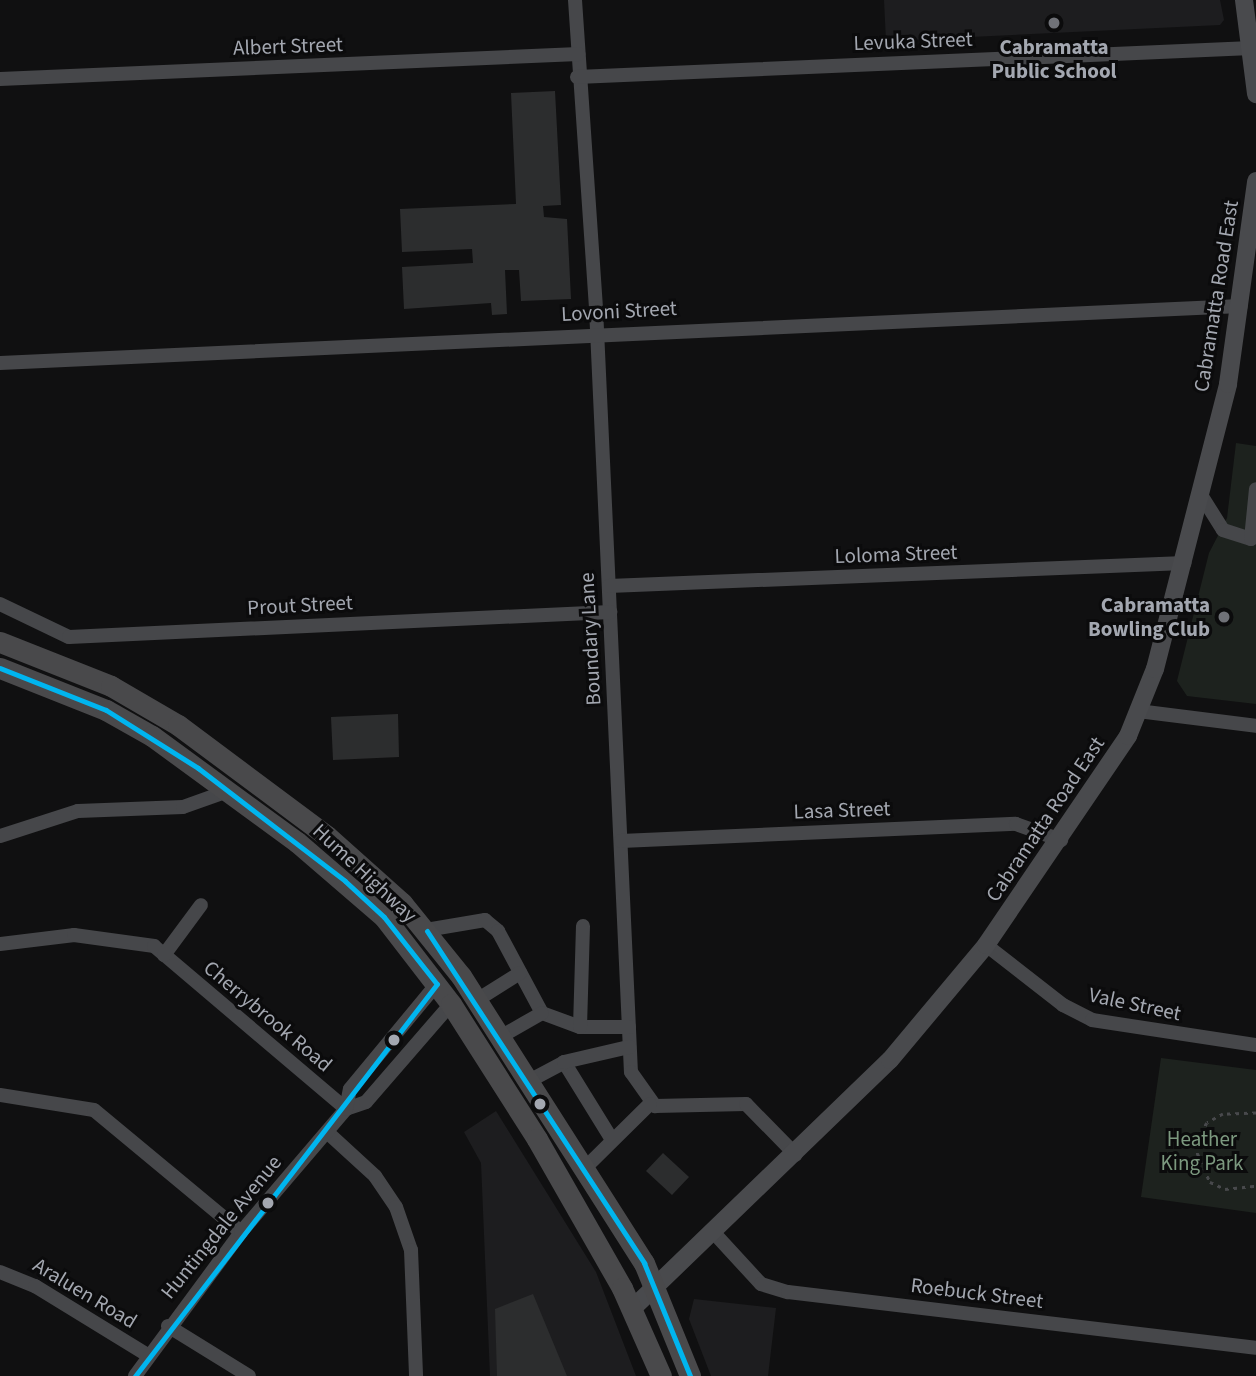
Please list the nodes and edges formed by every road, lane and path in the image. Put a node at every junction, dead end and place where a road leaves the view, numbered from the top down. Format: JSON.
{"nodes":[{"id":1,"x":575,"y":0,"type":"edge"},
{"id":2,"x":1244,"y":0,"type":"edge"},
{"id":3,"x":1251,"y":48,"type":"junction"},
{"id":4,"x":578,"y":54,"type":"junction"},
{"id":5,"x":577,"y":77,"type":"junction"},
{"id":6,"x":0,"y":79,"type":"edge"},
{"id":7,"x":1256,"y":94,"type":"edge"},
{"id":8,"x":1256,"y":181,"type":"edge"},
{"id":9,"x":1241,"y":306,"type":"junction"},
{"id":10,"x":595,"y":332,"type":"junction"},
{"id":11,"x":0,"y":363,"type":"edge"},
{"id":12,"x":1256,"y":489,"type":"edge"},
{"id":13,"x":1202,"y":495,"type":"junction"},
{"id":14,"x":1254,"y":539,"type":"edge"},
{"id":15,"x":1185,"y":563,"type":"junction"},
{"id":16,"x":609,"y":586,"type":"junction"},
{"id":17,"x":0,"y":604,"type":"edge"},
{"id":18,"x":610,"y":612,"type":"junction"},
{"id":19,"x":0,"y":642,"type":"edge"},
{"id":20,"x":0,"y":668,"type":"edge"},
{"id":21,"x":1138,"y":711,"type":"junction"},
{"id":22,"x":1256,"y":726,"type":"edge"},
{"id":23,"x":228,"y":791,"type":"junction"},
{"id":24,"x":0,"y":835,"type":"edge"},
{"id":25,"x":1061,"y":840,"type":"junction"},
{"id":26,"x":621,"y":841,"type":"junction"},
{"id":27,"x":201,"y":905,"type":"dead end"},
{"id":28,"x":583,"y":926,"type":"dead end"},
{"id":29,"x":426,"y":930,"type":"junction"},
{"id":30,"x":0,"y":944,"type":"edge"},
{"id":31,"x":986,"y":945,"type":"junction"},
{"id":32,"x":164,"y":955,"type":"junction"},
{"id":33,"x":520,"y":973,"type":"junction"},
{"id":34,"x":437,"y":984,"type":"junction"},
{"id":35,"x":477,"y":1000,"type":"junction"},
{"id":36,"x":451,"y":1004,"type":"junction"},
{"id":37,"x":542,"y":1013,"type":"junction"},
{"id":38,"x":580,"y":1027,"type":"junction"},
{"id":39,"x":629,"y":1027,"type":"junction"},
{"id":40,"x":500,"y":1037,"type":"junction"},
{"id":41,"x":1256,"y":1045,"type":"edge"},
{"id":42,"x":629,"y":1047,"type":"junction"},
{"id":43,"x":564,"y":1062,"type":"junction"},
{"id":44,"x":529,"y":1082,"type":"junction"},
{"id":45,"x":0,"y":1095,"type":"edge"},
{"id":46,"x":650,"y":1104,"type":"junction"},
{"id":47,"x":346,"y":1109,"type":"junction"},
{"id":48,"x":1256,"y":1113,"type":"edge"},
{"id":49,"x":327,"y":1132,"type":"junction"},
{"id":50,"x":611,"y":1138,"type":"junction"},
{"id":51,"x":796,"y":1155,"type":"junction"},
{"id":52,"x":585,"y":1168,"type":"junction"},
{"id":53,"x":1256,"y":1185,"type":"edge"},
{"id":54,"x":241,"y":1232,"type":"junction"},
{"id":55,"x":715,"y":1234,"type":"junction"},
{"id":56,"x":0,"y":1272,"type":"edge"},
{"id":57,"x":656,"y":1289,"type":"junction"},
{"id":58,"x":633,"y":1308,"type":"junction"},
{"id":59,"x":168,"y":1326,"type":"junction"},
{"id":60,"x":1256,"y":1348,"type":"edge"},
{"id":61,"x":146,"y":1354,"type":"junction"},
{"id":62,"x":135,"y":1376,"type":"edge"},
{"id":63,"x":249,"y":1376,"type":"edge"},
{"id":64,"x":416,"y":1376,"type":"edge"},
{"id":65,"x":661,"y":1376,"type":"edge"},
{"id":66,"x":690,"y":1376,"type":"edge"}],
"edges":[{"from":1,"to":4,"type":"street","name":"Boundary Lane"},
{"from":2,"to":3,"type":"main road"},
{"from":3,"to":5,"type":"street","name":"Levuka Street"},
{"from":3,"to":7,"type":"main road"},
{"from":4,"to":5,"type":"street","name":"Boundary Lane"},
{"from":4,"to":6,"type":"street","name":"Albert Street"},
{"from":5,"to":10,"type":"street","name":"Boundary Lane"},
{"from":8,"to":9,"type":"main road","name":"Cabramatta Road East"},
{"from":9,"to":10,"type":"street","name":"Lovoni Street"},
{"from":9,"to":13,"type":"main road","name":"Cabramatta Road East"},
{"from":10,"to":11,"type":"street","name":"Lovoni Street"},
{"from":10,"to":16,"type":"street","name":"Boundary Lane"},
{"from":12,"to":14,"type":"street"},
{"from":13,"to":14,"type":"street"},
{"from":13,"to":15,"type":"main road","name":"Cabramatta Road East"},
{"from":15,"to":16,"type":"street","name":"Loloma Street"},
{"from":15,"to":21,"type":"main road","name":"Cabramatta Road East"},
{"from":16,"to":18,"type":"street","name":"Boundary Lane"},
{"from":17,"to":18,"type":"street","name":"Prout Street"},
{"from":18,"to":26,"type":"street","name":"Boundary Lane"},
{"from":19,"to":29,"type":"highway","name":"Hume Highway"},
{"from":20,"to":23,"type":"highway","name":"Hume Highway"},
{"from":21,"to":22,"type":"street"},
{"from":21,"to":25,"type":"main road","name":"Cabramatta Road East"},
{"from":23,"to":24,"type":"street"},
{"from":23,"to":34,"type":"highway","name":"Hume Highway"},
{"from":25,"to":26,"type":"street","name":"Lasa Street"},
{"from":25,"to":31,"type":"main road","name":"Cabramatta Road East"},
{"from":26,"to":39,"type":"street","name":"Boundary Lane"},
{"from":27,"to":32,"type":"street"},
{"from":28,"to":38,"type":"street"},
{"from":29,"to":33,"type":"street"},
{"from":29,"to":35,"type":"highway","name":"Hume Highway"},
{"from":30,"to":32,"type":"street","name":"Cherrybrook Road"},
{"from":31,"to":41,"type":"street","name":"Vale Street"},
{"from":31,"to":51,"type":"main road","name":"Cabramatta Road East"},
{"from":32,"to":47,"type":"street","name":"Cherrybrook Road"},
{"from":33,"to":35,"type":"street"},
{"from":33,"to":37,"type":"street"},
{"from":34,"to":36,"type":"highway","name":"Hume Highway"},
{"from":34,"to":47,"type":"street","name":"Huntingdale Avenue"},
{"from":35,"to":40,"type":"highway","name":"Hume Highway"},
{"from":36,"to":47,"type":"street","name":"Huntingdale Avenue"},
{"from":36,"to":58,"type":"highway","name":"Hume Highway"},
{"from":37,"to":38,"type":"street"},
{"from":37,"to":40,"type":"street"},
{"from":38,"to":39,"type":"street"},
{"from":39,"to":42,"type":"street","name":"Boundary Lane"},
{"from":40,"to":44,"type":"highway","name":"Hume Highway"},
{"from":42,"to":43,"type":"street"},
{"from":42,"to":46,"type":"street","name":"Boundary Lane"},
{"from":43,"to":44,"type":"street"},
{"from":43,"to":50,"type":"street"},
{"from":44,"to":52,"type":"highway","name":"Hume Highway"},
{"from":45,"to":54,"type":"street"},
{"from":46,"to":50,"type":"street"},
{"from":46,"to":51,"type":"street"},
{"from":47,"to":49,"type":"street","name":"Huntingdale Avenue"},
{"from":48,"to":53,"type":"path"},
{"from":49,"to":54,"type":"street","name":"Huntingdale Avenue"},
{"from":49,"to":64,"type":"street"},
{"from":50,"to":52,"type":"street"},
{"from":51,"to":55,"type":"main road","name":"Cabramatta Road East"},
{"from":52,"to":57,"type":"highway","name":"Hume Highway"},
{"from":54,"to":59,"type":"street","name":"Huntingdale Avenue"},
{"from":55,"to":57,"type":"main road","name":"Cabramatta Road East"},
{"from":55,"to":60,"type":"street","name":"Roebuck Street"},
{"from":56,"to":61,"type":"street","name":"Araluen Road"},
{"from":57,"to":58,"type":"main road","name":"Cabramatta Road East"},
{"from":57,"to":66,"type":"highway","name":"Hume Highway"},
{"from":58,"to":65,"type":"highway","name":"Hume Highway"},
{"from":59,"to":61,"type":"street","name":"Huntingdale Avenue"},
{"from":59,"to":63,"type":"street"},
{"from":61,"to":62,"type":"street","name":"Huntingdale Avenue"}]}
